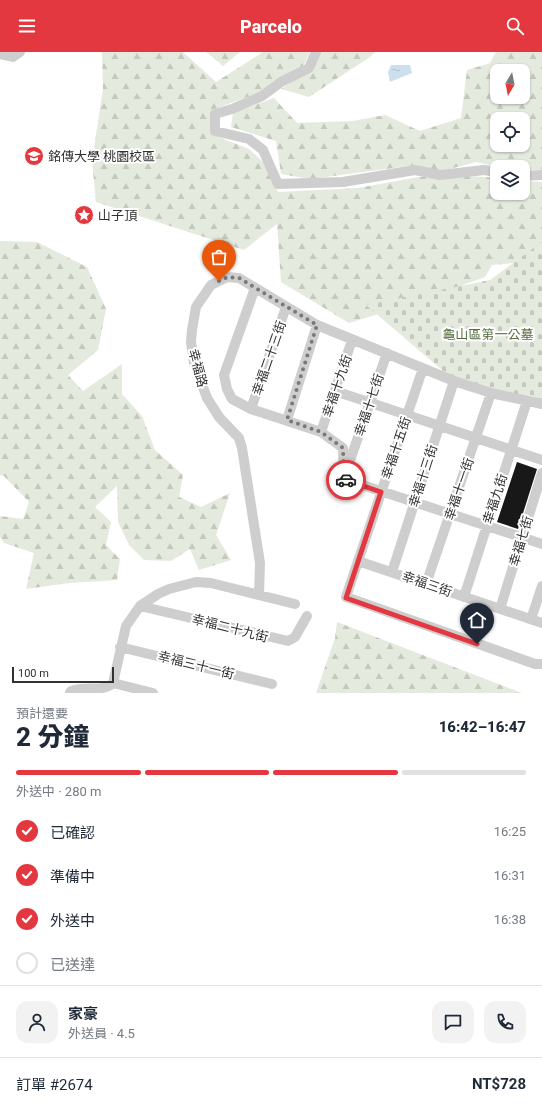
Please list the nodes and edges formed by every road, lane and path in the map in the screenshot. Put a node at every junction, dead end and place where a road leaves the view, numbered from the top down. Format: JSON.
{"nodes":[{"id":1,"x":20,"y":52,"type":"edge"},
{"id":2,"x":316,"y":52,"type":"edge"},
{"id":3,"x":0,"y":54,"type":"edge"},
{"id":4,"x":490,"y":171,"type":"edge"},
{"id":5,"x":542,"y":175,"type":"edge"},
{"id":6,"x":530,"y":176,"type":"edge"},
{"id":7,"x":255,"y":288,"type":"junction"},
{"id":8,"x":286,"y":307,"type":"junction"},
{"id":9,"x":317,"y":325,"type":"junction"},
{"id":10,"x":352,"y":340,"type":"junction"},
{"id":11,"x":387,"y":353,"type":"junction"},
{"id":12,"x":423,"y":368,"type":"junction"},
{"id":13,"x":454,"y":381,"type":"junction"},
{"id":14,"x":335,"y":391,"type":"junction"},
{"id":15,"x":491,"y":393,"type":"junction"},
{"id":16,"x":527,"y":400,"type":"junction"},
{"id":17,"x":370,"y":403,"type":"junction"},
{"id":18,"x":542,"y":404,"type":"edge"},
{"id":19,"x":251,"y":409,"type":"junction"},
{"id":20,"x":407,"y":416,"type":"junction"},
{"id":21,"x":287,"y":420,"type":"junction"},
{"id":22,"x":439,"y":426,"type":"junction"},
{"id":23,"x":321,"y":432,"type":"junction"},
{"id":24,"x":476,"y":438,"type":"junction"},
{"id":25,"x":511,"y":450,"type":"junction"},
{"id":26,"x":542,"y":460,"type":"edge"},
{"id":27,"x":542,"y":473,"type":"edge"},
{"id":28,"x":344,"y":479,"type":"junction"},
{"id":29,"x":381,"y":492,"type":"junction"},
{"id":30,"x":414,"y":502,"type":"junction"},
{"id":31,"x":450,"y":514,"type":"junction"},
{"id":32,"x":486,"y":526,"type":"junction"},
{"id":33,"x":522,"y":538,"type":"junction"},
{"id":34,"x":542,"y":544,"type":"edge"},
{"id":35,"x":358,"y":561,"type":"junction"},
{"id":36,"x":392,"y":572,"type":"junction"},
{"id":37,"x":426,"y":584,"type":"junction"},
{"id":38,"x":542,"y":586,"type":"edge"},
{"id":39,"x":259,"y":595,"type":"junction"},
{"id":40,"x":464,"y":597,"type":"junction"},
{"id":41,"x":295,"y":604,"type":"dead end"},
{"id":42,"x":140,"y":606,"type":"junction"},
{"id":43,"x":500,"y":609,"type":"junction"},
{"id":44,"x":307,"y":616,"type":"dead end"},
{"id":45,"x":531,"y":620,"type":"junction"},
{"id":46,"x":542,"y":623,"type":"edge"},
{"id":47,"x":120,"y":647,"type":"junction"},
{"id":48,"x":542,"y":664,"type":"edge"},
{"id":49,"x":113,"y":683,"type":"junction"},
{"id":50,"x":272,"y":684,"type":"dead end"},
{"id":51,"x":70,"y":693,"type":"edge"},
{"id":52,"x":153,"y":693,"type":"edge"}],
"edges":[{"from":1,"to":3,"type":"street"},
{"from":2,"to":4,"type":"street"},
{"from":5,"to":6,"type":"street"},
{"from":7,"to":8,"type":"street","name":"幸福路"},
{"from":7,"to":19,"type":"street"},
{"from":7,"to":39,"type":"street","name":"幸福路"},
{"from":8,"to":9,"type":"street","name":"幸福路"},
{"from":8,"to":19,"type":"street","name":"幸福二十三街"},
{"from":9,"to":10,"type":"street","name":"幸福路"},
{"from":9,"to":21,"type":"street"},
{"from":10,"to":11,"type":"street","name":"幸福路"},
{"from":10,"to":14,"type":"street","name":"幸福十九街"},
{"from":11,"to":12,"type":"street","name":"幸福路"},
{"from":11,"to":17,"type":"street","name":"幸福十七街"},
{"from":12,"to":13,"type":"street","name":"幸福路"},
{"from":12,"to":20,"type":"street","name":"幸福十五街"},
{"from":13,"to":15,"type":"street","name":"幸福路"},
{"from":13,"to":22,"type":"street","name":"幸福十三街"},
{"from":14,"to":17,"type":"street"},
{"from":14,"to":23,"type":"street","name":"幸福十九街"},
{"from":15,"to":16,"type":"street","name":"幸福路"},
{"from":15,"to":24,"type":"street","name":"幸福十一街"},
{"from":16,"to":18,"type":"street","name":"幸福路"},
{"from":16,"to":25,"type":"street","name":"幸福九街"},
{"from":17,"to":20,"type":"street"},
{"from":17,"to":28,"type":"street","name":"幸福十七街"},
{"from":19,"to":21,"type":"street"},
{"from":20,"to":22,"type":"street"},
{"from":20,"to":29,"type":"street","name":"幸福十五街"},
{"from":21,"to":23,"type":"street"},
{"from":22,"to":24,"type":"street"},
{"from":22,"to":30,"type":"street","name":"幸福十三街"},
{"from":23,"to":28,"type":"street"},
{"from":24,"to":25,"type":"street"},
{"from":24,"to":31,"type":"street","name":"幸福十一街"},
{"from":25,"to":26,"type":"street"},
{"from":25,"to":32,"type":"street","name":"幸福九街"},
{"from":27,"to":33,"type":"street","name":"幸福七街"},
{"from":28,"to":29,"type":"street"},
{"from":29,"to":30,"type":"street"},
{"from":29,"to":35,"type":"street","name":"幸福十五街"},
{"from":30,"to":31,"type":"street"},
{"from":30,"to":36,"type":"street","name":"幸福十三街"},
{"from":31,"to":32,"type":"street"},
{"from":31,"to":37,"type":"street","name":"幸福十一街"},
{"from":32,"to":33,"type":"street"},
{"from":32,"to":40,"type":"street","name":"幸福九街"},
{"from":33,"to":34,"type":"street"},
{"from":33,"to":43,"type":"street","name":"幸福七街"},
{"from":35,"to":36,"type":"street","name":"幸福三街"},
{"from":35,"to":48,"type":"street","name":"幸福十五街"},
{"from":36,"to":37,"type":"street","name":"幸福三街"},
{"from":37,"to":40,"type":"street","name":"幸福三街"},
{"from":38,"to":45,"type":"street"},
{"from":39,"to":41,"type":"street"},
{"from":39,"to":42,"type":"street"},
{"from":40,"to":43,"type":"street","name":"幸福三街"},
{"from":42,"to":44,"type":"street","name":"幸福二十九街"},
{"from":42,"to":47,"type":"street"},
{"from":43,"to":45,"type":"street","name":"幸福三街"},
{"from":45,"to":46,"type":"street","name":"幸福三街"},
{"from":47,"to":49,"type":"street"},
{"from":47,"to":50,"type":"street","name":"幸福三十一街"},
{"from":49,"to":51,"type":"street"},
{"from":49,"to":52,"type":"street"}]}
